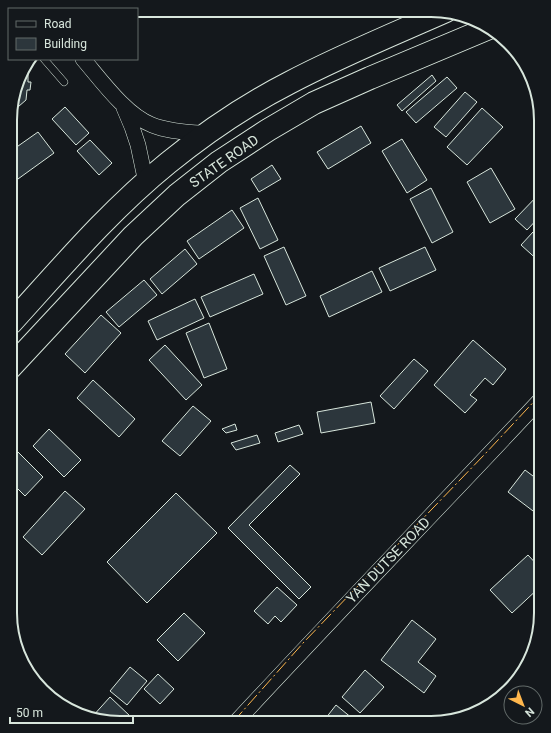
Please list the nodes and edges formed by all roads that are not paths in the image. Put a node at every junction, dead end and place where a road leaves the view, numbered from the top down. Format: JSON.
{"nodes":[{"id":1,"x":432,"y":17,"type":"edge"},
{"id":2,"x":482,"y":31,"type":"edge"},
{"id":3,"x":45,"y":60,"type":"edge"},
{"id":4,"x":84,"y":60,"type":"edge"},
{"id":5,"x":64,"y":82,"type":"dead end"},
{"id":6,"x":122,"y":104,"type":"junction"},
{"id":7,"x":207,"y":134,"type":"junction"},
{"id":8,"x":146,"y":183,"type":"junction"},
{"id":9,"x":17,"y":317,"type":"edge"},
{"id":10,"x":17,"y":360,"type":"edge"},
{"id":11,"x":534,"y":406,"type":"edge"},
{"id":12,"x":242,"y":716,"type":"edge"}],
"edges":[{"from":1,"to":7,"type":"main road"},
{"from":2,"to":10,"type":"main road","name":"STATE ROAD"},
{"from":3,"to":5,"type":"lane"},
{"from":4,"to":6,"type":"street"},
{"from":6,"to":7,"type":"street"},
{"from":6,"to":8,"type":"street"},
{"from":7,"to":8,"type":"main road"},
{"from":8,"to":9,"type":"main road"},
{"from":11,"to":12,"type":"street","name":"YAN DUTSE ROAD"}]}
